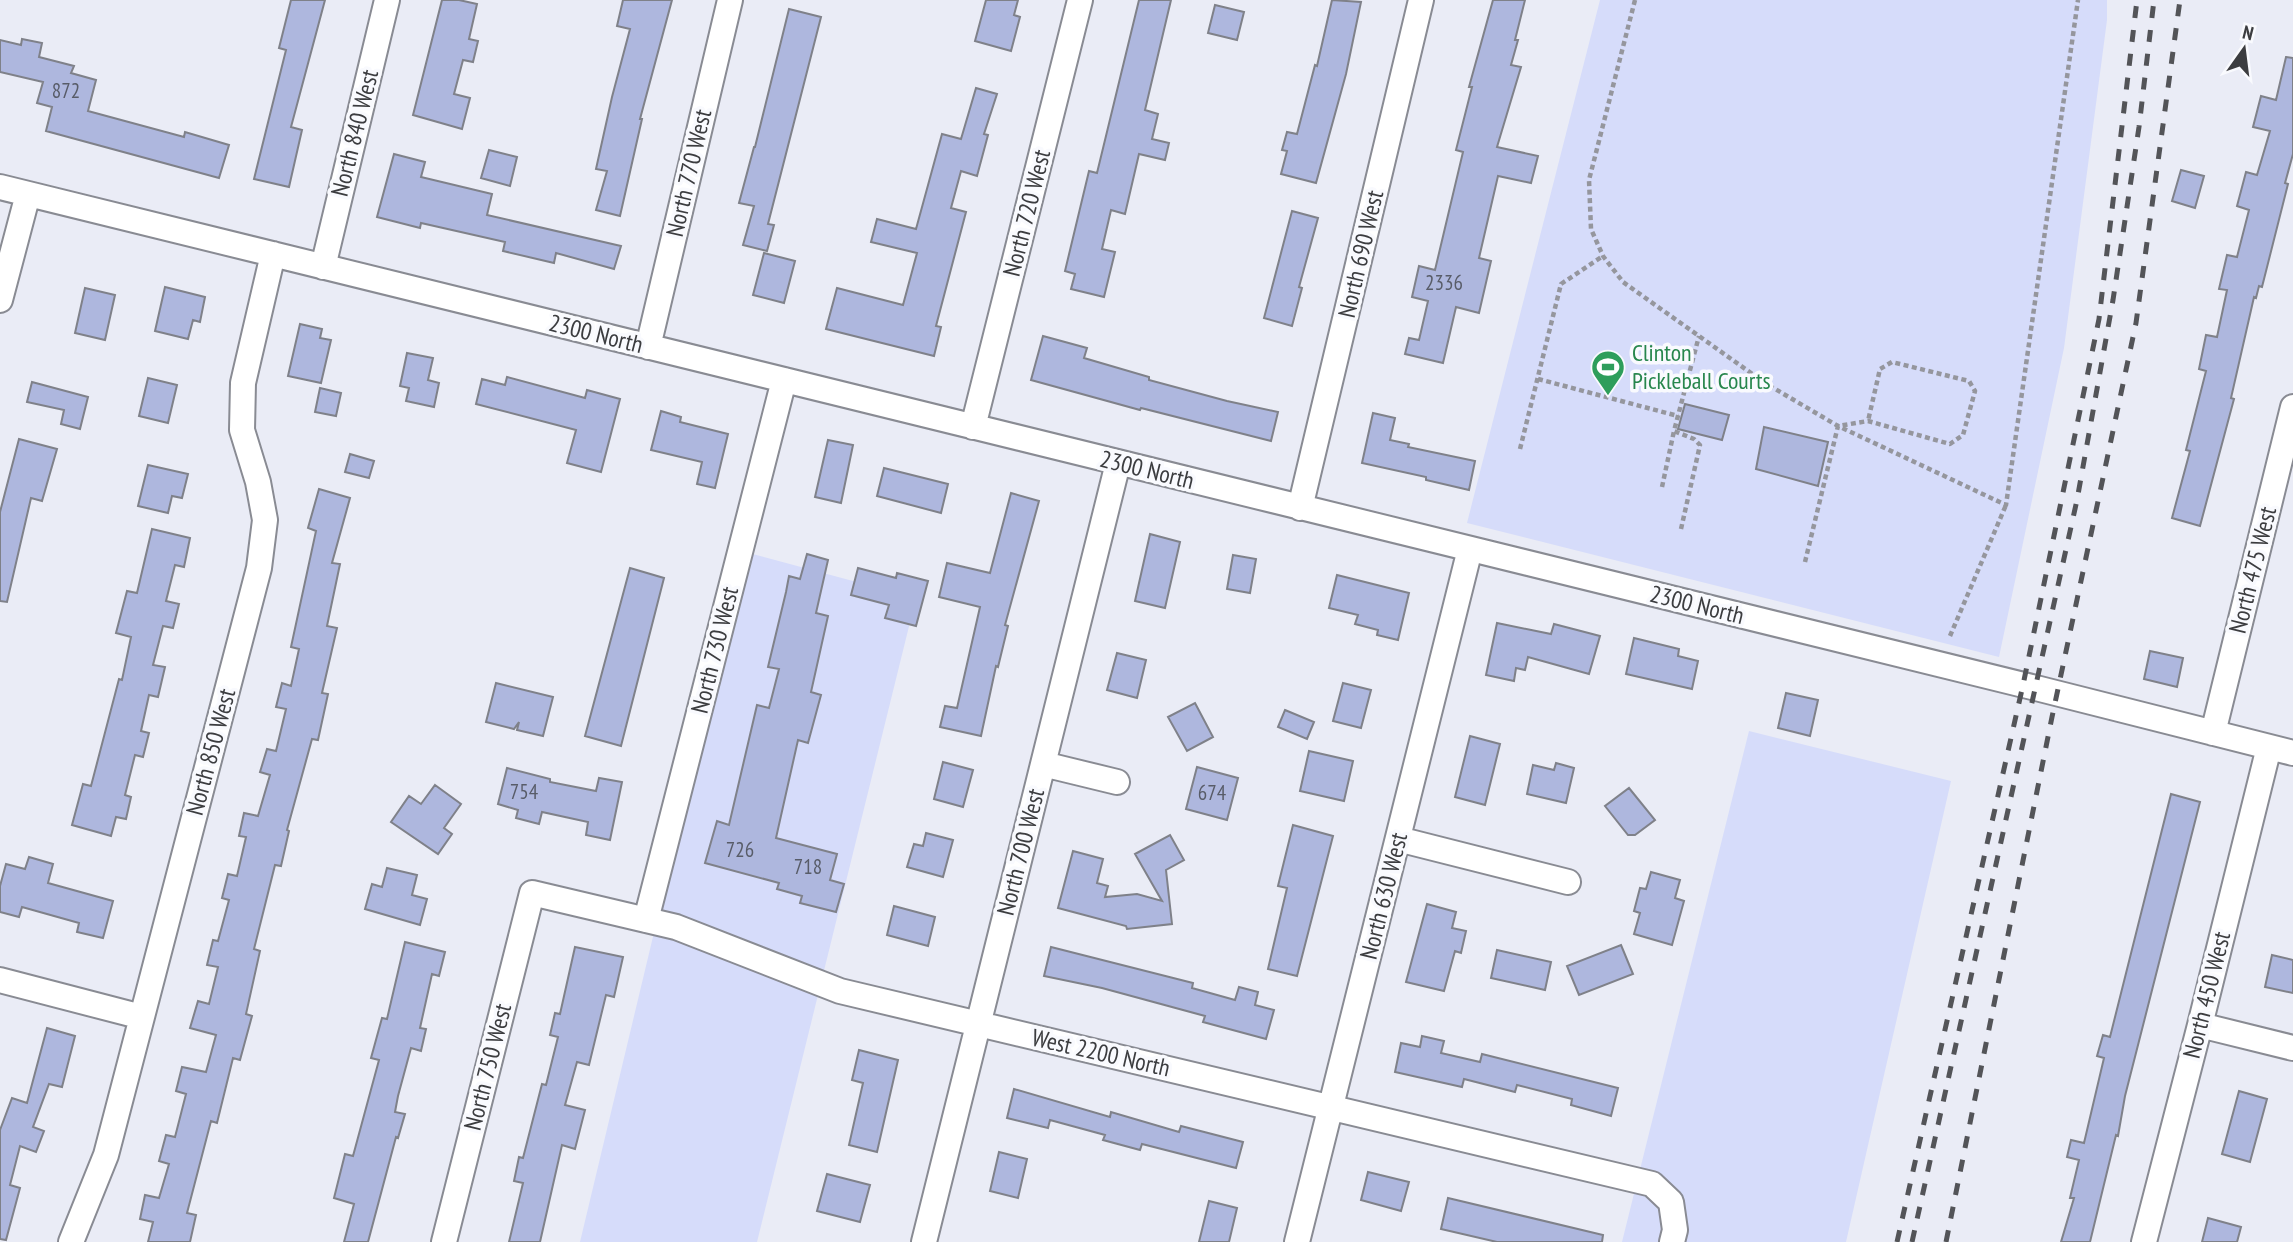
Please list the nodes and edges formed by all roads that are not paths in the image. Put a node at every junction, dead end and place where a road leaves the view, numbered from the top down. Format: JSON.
{"nodes":[{"id":1,"x":387,"y":0,"type":"edge"},
{"id":2,"x":730,"y":0,"type":"edge"},
{"id":3,"x":1080,"y":0,"type":"edge"},
{"id":4,"x":1422,"y":0,"type":"edge"},
{"id":5,"x":0,"y":187,"type":"edge"},
{"id":6,"x":27,"y":194,"type":"junction"},
{"id":7,"x":273,"y":254,"type":"junction"},
{"id":8,"x":323,"y":267,"type":"junction"},
{"id":9,"x":0,"y":300,"type":"edge"},
{"id":10,"x":648,"y":347,"type":"junction"},
{"id":11,"x":784,"y":380,"type":"junction"},
{"id":12,"x":2293,"y":407,"type":"edge"},
{"id":13,"x":973,"y":427,"type":"junction"},
{"id":14,"x":2289,"y":441,"type":"edge"},
{"id":15,"x":1118,"y":463,"type":"junction"},
{"id":16,"x":1300,"y":508,"type":"junction"},
{"id":17,"x":1470,"y":549,"type":"junction"},
{"id":18,"x":2213,"y":733,"type":"junction"},
{"id":19,"x":2269,"y":747,"type":"junction"},
{"id":20,"x":2293,"y":753,"type":"edge"},
{"id":21,"x":1043,"y":764,"type":"junction"},
{"id":22,"x":1117,"y":782,"type":"dead end"},
{"id":23,"x":1398,"y":839,"type":"junction"},
{"id":24,"x":1568,"y":882,"type":"dead end"},
{"id":25,"x":532,"y":893,"type":"joint"},
{"id":26,"x":646,"y":920,"type":"junction"},
{"id":27,"x":0,"y":981,"type":"edge"},
{"id":28,"x":142,"y":1017,"type":"junction"},
{"id":29,"x":978,"y":1024,"type":"junction"},
{"id":30,"x":2200,"y":1025,"type":"junction"},
{"id":31,"x":2293,"y":1048,"type":"edge"},
{"id":32,"x":1331,"y":1108,"type":"junction"},
{"id":33,"x":71,"y":1242,"type":"edge"},
{"id":34,"x":444,"y":1242,"type":"edge"},
{"id":35,"x":924,"y":1242,"type":"edge"},
{"id":36,"x":1297,"y":1242,"type":"edge"},
{"id":37,"x":1672,"y":1242,"type":"edge"},
{"id":38,"x":2144,"y":1242,"type":"edge"}],
"edges":[{"from":1,"to":8,"type":"street","name":"North 840 West"},
{"from":2,"to":10,"type":"street","name":"North 770 West"},
{"from":3,"to":13,"type":"street","name":"North 720 West"},
{"from":4,"to":16,"type":"street","name":"North 690 West"},
{"from":5,"to":6,"type":"street","name":"2300 North"},
{"from":6,"to":7,"type":"street","name":"2300 North"},
{"from":6,"to":9,"type":"street"},
{"from":7,"to":8,"type":"street","name":"2300 North"},
{"from":7,"to":28,"type":"street","name":"North 850 West"},
{"from":8,"to":10,"type":"street","name":"2300 North"},
{"from":10,"to":11,"type":"street","name":"2300 North"},
{"from":11,"to":13,"type":"street","name":"2300 North"},
{"from":11,"to":26,"type":"street","name":"North 730 West"},
{"from":12,"to":14,"type":"street","name":"North 475 West"},
{"from":13,"to":15,"type":"street","name":"2300 North"},
{"from":14,"to":18,"type":"street","name":"North 475 West"},
{"from":15,"to":16,"type":"street","name":"2300 North"},
{"from":15,"to":21,"type":"street","name":"North 700 West"},
{"from":16,"to":17,"type":"street","name":"2300 North"},
{"from":17,"to":18,"type":"street","name":"2300 North"},
{"from":17,"to":23,"type":"street","name":"North 630 West"},
{"from":18,"to":19,"type":"street","name":"2300 North"},
{"from":19,"to":20,"type":"street","name":"2300 North"},
{"from":19,"to":30,"type":"street","name":"North 450 West"},
{"from":21,"to":22,"type":"street"},
{"from":21,"to":29,"type":"street","name":"North 700 West"},
{"from":23,"to":24,"type":"street"},
{"from":23,"to":32,"type":"street","name":"North 630 West"},
{"from":25,"to":26,"type":"street","name":"West 2200 North"},
{"from":25,"to":34,"type":"street","name":"North 750 West"},
{"from":26,"to":29,"type":"street","name":"West 2200 North"},
{"from":27,"to":28,"type":"street"},
{"from":28,"to":33,"type":"street","name":"North 850 West"},
{"from":29,"to":32,"type":"street","name":"West 2200 North"},
{"from":29,"to":35,"type":"street","name":"North 700 West"},
{"from":30,"to":31,"type":"street"},
{"from":30,"to":38,"type":"street","name":"North 450 West"},
{"from":32,"to":36,"type":"street","name":"North 630 West"},
{"from":32,"to":37,"type":"street","name":"West 2200 North"}]}
